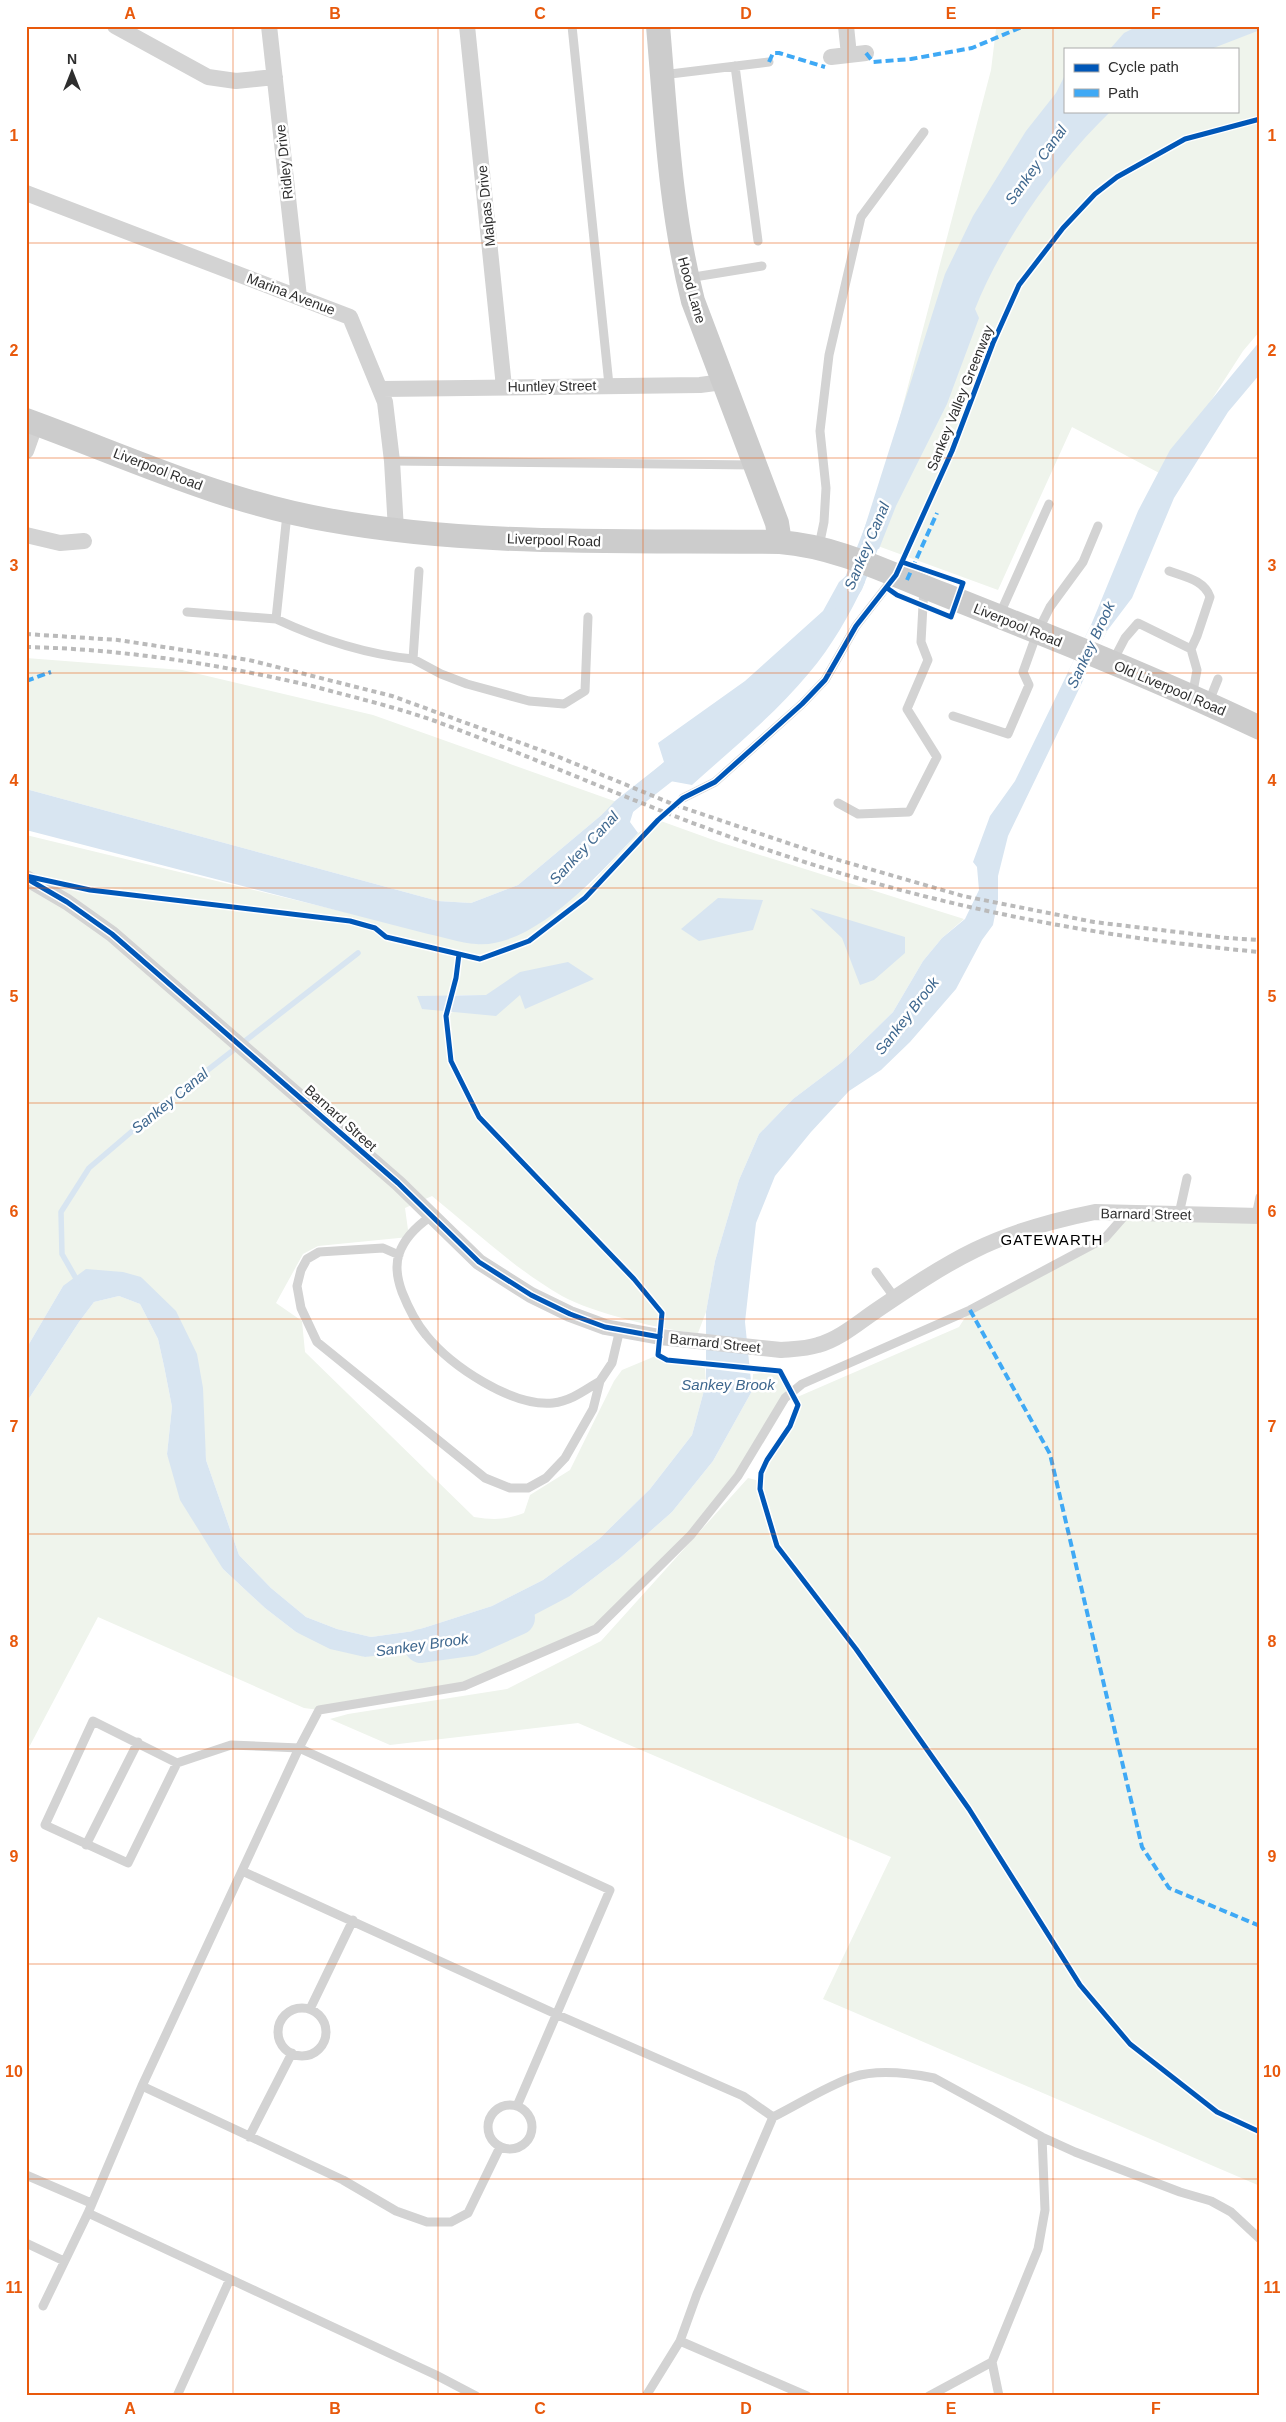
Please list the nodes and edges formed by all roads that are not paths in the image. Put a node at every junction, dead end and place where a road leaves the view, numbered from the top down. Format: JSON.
{"nodes":[{"id":1,"x":115,"y":26,"type":"edge"},
{"id":2,"x":269,"y":26,"type":"edge"},
{"id":3,"x":468,"y":26,"type":"edge"},
{"id":4,"x":572,"y":26,"type":"edge"},
{"id":5,"x":658,"y":26,"type":"edge"},
{"id":6,"x":846,"y":26,"type":"edge"},
{"id":7,"x":866,"y":53,"type":"dead end"},
{"id":8,"x":849,"y":55,"type":"junction"},
{"id":9,"x":831,"y":57,"type":"dead end"},
{"id":10,"x":768,"y":62,"type":"dead end"},
{"id":11,"x":735,"y":66,"type":"junction"},
{"id":12,"x":662,"y":74,"type":"junction"},
{"id":13,"x":275,"y":77,"type":"junction"},
{"id":14,"x":924,"y":132,"type":"dead end"},
{"id":15,"x":27,"y":196,"type":"edge"},
{"id":16,"x":758,"y":241,"type":"dead end"},
{"id":17,"x":762,"y":266,"type":"dead end"},
{"id":18,"x":687,"y":278,"type":"junction"},
{"id":19,"x":299,"y":297,"type":"junction"},
{"id":20,"x":723,"y":382,"type":"junction"},
{"id":21,"x":609,"y":385,"type":"junction"},
{"id":22,"x":504,"y":386,"type":"junction"},
{"id":23,"x":382,"y":389,"type":"junction"},
{"id":24,"x":31,"y":422,"type":"edge"},
{"id":25,"x":26,"y":451,"type":"edge"},
{"id":26,"x":392,"y":461,"type":"junction"},
{"id":27,"x":756,"y":465,"type":"junction"},
{"id":28,"x":1049,"y":504,"type":"dead end"},
{"id":29,"x":287,"y":511,"type":"junction"},
{"id":30,"x":1098,"y":526,"type":"dead end"},
{"id":31,"x":396,"y":530,"type":"junction"},
{"id":32,"x":26,"y":535,"type":"edge"},
{"id":33,"x":84,"y":541,"type":"dead end"},
{"id":34,"x":780,"y":542,"type":"junction"},
{"id":35,"x":819,"y":546,"type":"junction"},
{"id":36,"x":420,"y":571,"type":"dead end"},
{"id":37,"x":1169,"y":571,"type":"dead end"},
{"id":38,"x":896,"y":575,"type":"junction"},
{"id":39,"x":924,"y":587,"type":"junction"},
{"id":40,"x":187,"y":612,"type":"dead end"},
{"id":41,"x":999,"y":616,"type":"junction"},
{"id":42,"x":588,"y":617,"type":"dead end"},
{"id":43,"x":276,"y":620,"type":"junction"},
{"id":44,"x":1037,"y":633,"type":"junction"},
{"id":45,"x":1191,"y":649,"type":"junction"},
{"id":46,"x":1096,"y":656,"type":"junction"},
{"id":47,"x":413,"y":659,"type":"junction"},
{"id":48,"x":1218,"y":679,"type":"dead end"},
{"id":49,"x":1200,"y":700,"type":"junction"},
{"id":50,"x":953,"y":716,"type":"dead end"},
{"id":51,"x":1260,"y":728,"type":"edge"},
{"id":52,"x":683,"y":798,"type":"dead end"},
{"id":53,"x":838,"y":803,"type":"dead end"},
{"id":54,"x":26,"y":878,"type":"edge"},
{"id":55,"x":1187,"y":1178,"type":"dead end"},
{"id":56,"x":1260,"y":1198,"type":"edge"},
{"id":57,"x":1127,"y":1213,"type":"junction"},
{"id":58,"x":1179,"y":1214,"type":"junction"},
{"id":59,"x":1258,"y":1216,"type":"edge"},
{"id":60,"x":430,"y":1217,"type":"junction"},
{"id":61,"x":399,"y":1255,"type":"junction"},
{"id":62,"x":876,"y":1272,"type":"dead end"},
{"id":63,"x":895,"y":1298,"type":"junction"},
{"id":64,"x":620,"y":1329,"type":"junction"},
{"id":65,"x":600,"y":1381,"type":"junction"},
{"id":66,"x":138,"y":1742,"type":"junction"},
{"id":67,"x":299,"y":1748,"type":"junction"},
{"id":68,"x":177,"y":1763,"type":"junction"},
{"id":69,"x":86,"y":1844,"type":"junction"},
{"id":70,"x":242,"y":1871,"type":"junction"},
{"id":71,"x":353,"y":1920,"type":"junction"},
{"id":72,"x":310,"y":2009,"type":"junction"},
{"id":73,"x":558,"y":2015,"type":"junction"},
{"id":74,"x":292,"y":2053,"type":"junction"},
{"id":75,"x":142,"y":2086,"type":"junction"},
{"id":76,"x":517,"y":2106,"type":"junction"},
{"id":77,"x":773,"y":2117,"type":"junction"},
{"id":78,"x":249,"y":2137,"type":"junction"},
{"id":79,"x":1042,"y":2137,"type":"junction"},
{"id":80,"x":500,"y":2147,"type":"junction"},
{"id":81,"x":26,"y":2175,"type":"edge"},
{"id":82,"x":91,"y":2203,"type":"junction"},
{"id":83,"x":88,"y":2213,"type":"junction"},
{"id":84,"x":1260,"y":2239,"type":"edge"},
{"id":85,"x":26,"y":2243,"type":"edge"},
{"id":86,"x":64,"y":2261,"type":"junction"},
{"id":87,"x":230,"y":2279,"type":"junction"},
{"id":88,"x":43,"y":2306,"type":"dead end"},
{"id":89,"x":680,"y":2341,"type":"junction"},
{"id":90,"x":992,"y":2362,"type":"junction"},
{"id":91,"x":177,"y":2396,"type":"edge"},
{"id":92,"x":476,"y":2396,"type":"edge"},
{"id":93,"x":646,"y":2396,"type":"edge"},
{"id":94,"x":808,"y":2396,"type":"edge"},
{"id":95,"x":929,"y":2396,"type":"edge"},
{"id":96,"x":999,"y":2396,"type":"edge"}],
"edges":[{"from":1,"to":13,"type":"street"},
{"from":2,"to":13,"type":"street","name":"Ridley Drive"},
{"from":3,"to":22,"type":"street","name":"Malpas Drive"},
{"from":4,"to":21,"type":"lane"},
{"from":5,"to":12,"type":"street","name":"Hood Lane"},
{"from":6,"to":8,"type":"street"},
{"from":7,"to":8,"type":"street"},
{"from":8,"to":9,"type":"street"},
{"from":10,"to":11,"type":"lane"},
{"from":11,"to":12,"type":"lane"},
{"from":11,"to":16,"type":"lane"},
{"from":12,"to":18,"type":"street","name":"Hood Lane"},
{"from":13,"to":19,"type":"street","name":"Ridley Drive"},
{"from":14,"to":35,"type":"lane"},
{"from":15,"to":19,"type":"street","name":"Marina Avenue"},
{"from":17,"to":18,"type":"lane"},
{"from":18,"to":20,"type":"street","name":"Hood Lane"},
{"from":19,"to":23,"type":"street","name":"Marina Avenue"},
{"from":20,"to":21,"type":"street","name":"Huntley Street"},
{"from":20,"to":27,"type":"street","name":"Hood Lane"},
{"from":21,"to":22,"type":"street","name":"Huntley Street"},
{"from":22,"to":23,"type":"street","name":"Huntley Street"},
{"from":23,"to":26,"type":"street","name":"Marina Avenue"},
{"from":24,"to":25,"type":"street"},
{"from":24,"to":29,"type":"street","name":"Liverpool Road"},
{"from":26,"to":27,"type":"lane"},
{"from":26,"to":31,"type":"street","name":"Marina Avenue"},
{"from":27,"to":34,"type":"street","name":"Hood Lane"},
{"from":28,"to":41,"type":"lane"},
{"from":29,"to":31,"type":"street","name":"Liverpool Road"},
{"from":29,"to":43,"type":"lane"},
{"from":30,"to":44,"type":"lane"},
{"from":31,"to":34,"type":"street","name":"Liverpool Road"},
{"from":32,"to":33,"type":"street"},
{"from":34,"to":35,"type":"street","name":"Liverpool Road"},
{"from":35,"to":38,"type":"street","name":"Liverpool Road"},
{"from":36,"to":47,"type":"lane"},
{"from":37,"to":45,"type":"lane"},
{"from":38,"to":39,"type":"street","name":"Liverpool Road"},
{"from":38,"to":52,"type":"lane"},
{"from":39,"to":41,"type":"street","name":"Liverpool Road"},
{"from":39,"to":53,"type":"lane"},
{"from":40,"to":43,"type":"lane"},
{"from":41,"to":44,"type":"street","name":"Liverpool Road"},
{"from":42,"to":47,"type":"lane"},
{"from":43,"to":47,"type":"lane"},
{"from":44,"to":46,"type":"street","name":"Liverpool Road"},
{"from":44,"to":50,"type":"lane"},
{"from":45,"to":46,"type":"lane"},
{"from":45,"to":49,"type":"lane"},
{"from":46,"to":49,"type":"street","name":"Old Liverpool Road"},
{"from":48,"to":49,"type":"lane"},
{"from":49,"to":51,"type":"street","name":"Old Liverpool Road"},
{"from":54,"to":60,"type":"street","name":"Barnard Street"},
{"from":55,"to":58,"type":"lane"},
{"from":56,"to":59,"type":"lane"},
{"from":57,"to":58,"type":"street","name":"Barnard Street"},
{"from":57,"to":63,"type":"street","name":"Barnard Street"},
{"from":57,"to":67,"type":"lane"},
{"from":58,"to":59,"type":"street","name":"Barnard Street"},
{"from":60,"to":61,"type":"lane"},
{"from":60,"to":64,"type":"street","name":"Barnard Street"},
{"from":61,"to":65,"type":"lane"},
{"from":61,"to":65,"type":"lane"},
{"from":62,"to":63,"type":"lane"},
{"from":63,"to":64,"type":"street","name":"Barnard Street"},
{"from":64,"to":65,"type":"lane"},
{"from":66,"to":68,"type":"lane"},
{"from":66,"to":69,"type":"lane"},
{"from":66,"to":69,"type":"lane"},
{"from":67,"to":68,"type":"lane"},
{"from":67,"to":70,"type":"lane"},
{"from":67,"to":73,"type":"lane"},
{"from":68,"to":69,"type":"lane"},
{"from":70,"to":71,"type":"lane"},
{"from":70,"to":75,"type":"lane"},
{"from":71,"to":72,"type":"lane"},
{"from":71,"to":73,"type":"lane"},
{"from":72,"to":74,"type":"lane"},
{"from":72,"to":74,"type":"lane"},
{"from":73,"to":76,"type":"lane"},
{"from":73,"to":77,"type":"lane"},
{"from":74,"to":78,"type":"lane"},
{"from":75,"to":78,"type":"lane"},
{"from":75,"to":82,"type":"lane"},
{"from":76,"to":80,"type":"lane"},
{"from":76,"to":80,"type":"lane"},
{"from":77,"to":79,"type":"lane"},
{"from":77,"to":89,"type":"lane"},
{"from":78,"to":80,"type":"lane"},
{"from":79,"to":84,"type":"lane"},
{"from":79,"to":90,"type":"lane"},
{"from":81,"to":82,"type":"lane"},
{"from":82,"to":83,"type":"lane"},
{"from":83,"to":86,"type":"lane"},
{"from":83,"to":87,"type":"lane"},
{"from":85,"to":86,"type":"lane"},
{"from":86,"to":88,"type":"lane"},
{"from":87,"to":91,"type":"lane"},
{"from":87,"to":92,"type":"lane"},
{"from":89,"to":93,"type":"lane"},
{"from":89,"to":94,"type":"lane"},
{"from":90,"to":95,"type":"lane"},
{"from":90,"to":96,"type":"lane"}]}
